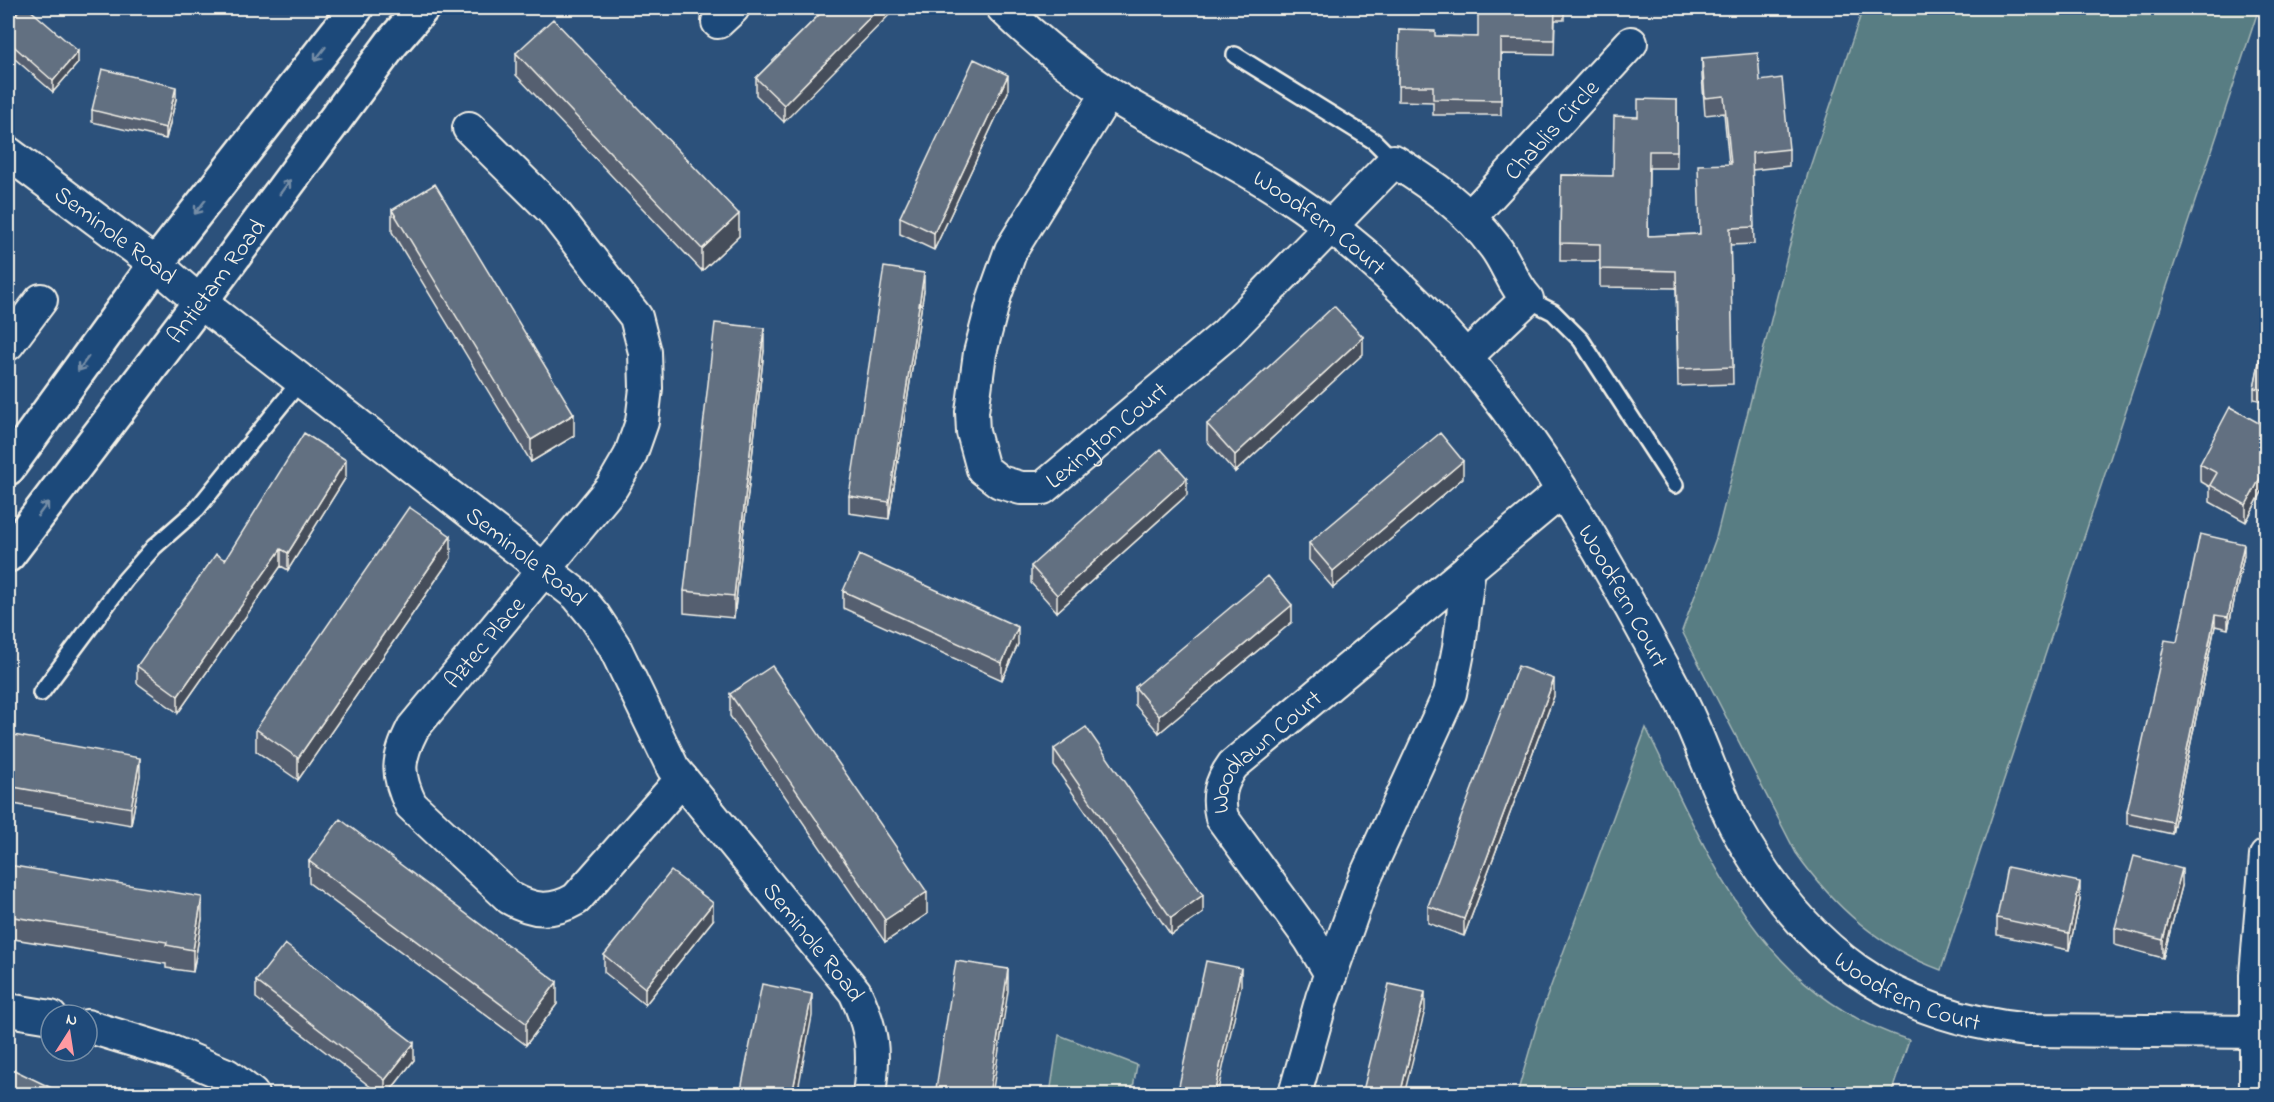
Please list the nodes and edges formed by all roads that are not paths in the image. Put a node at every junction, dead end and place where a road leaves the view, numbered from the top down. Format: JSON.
{"nodes":[{"id":1,"x":356,"y":8,"type":"edge"},
{"id":2,"x":422,"y":8,"type":"edge"},
{"id":3,"x":1003,"y":8,"type":"edge"},
{"id":4,"x":1631,"y":43,"type":"dead end"},
{"id":5,"x":1234,"y":55,"type":"dead end"},
{"id":6,"x":1108,"y":93,"type":"junction"},
{"id":7,"x":469,"y":128,"type":"dead end"},
{"id":8,"x":8,"y":153,"type":"edge"},
{"id":9,"x":1394,"y":161,"type":"junction"},
{"id":10,"x":1471,"y":216,"type":"junction"},
{"id":11,"x":1330,"y":226,"type":"junction"},
{"id":12,"x":156,"y":264,"type":"junction"},
{"id":13,"x":1527,"y":299,"type":"junction"},
{"id":14,"x":41,"y":300,"type":"dead end"},
{"id":15,"x":200,"y":302,"type":"junction"},
{"id":16,"x":8,"y":344,"type":"edge"},
{"id":17,"x":1466,"y":357,"type":"junction"},
{"id":18,"x":302,"y":380,"type":"junction"},
{"id":19,"x":8,"y":468,"type":"edge"},
{"id":20,"x":1675,"y":485,"type":"dead end"},
{"id":21,"x":1562,"y":491,"type":"junction"},
{"id":22,"x":8,"y":555,"type":"edge"},
{"id":23,"x":1469,"y":568,"type":"junction"},
{"id":24,"x":545,"y":569,"type":"junction"},
{"id":25,"x":41,"y":693,"type":"dead end"},
{"id":26,"x":682,"y":779,"type":"junction"},
{"id":27,"x":2266,"y":856,"type":"edge"},
{"id":28,"x":1331,"y":974,"type":"junction"},
{"id":29,"x":8,"y":1010,"type":"edge"},
{"id":30,"x":39,"y":1015,"type":"edge"},
{"id":31,"x":99,"y":1030,"type":"edge"},
{"id":32,"x":2261,"y":1032,"type":"edge"},
{"id":33,"x":252,"y":1095,"type":"edge"},
{"id":34,"x":869,"y":1095,"type":"edge"},
{"id":35,"x":1295,"y":1095,"type":"edge"},
{"id":36,"x":2256,"y":1095,"type":"edge"}],
"edges":[{"from":1,"to":12,"type":"street","one_way":true},
{"from":15,"to":2,"type":"street","name":"Antietam Road","one_way":true},
{"from":3,"to":6,"type":"street","name":"Woodfern Court"},
{"from":4,"to":10,"type":"street","name":"Chablis Circle"},
{"from":5,"to":9,"type":"lane"},
{"from":6,"to":11,"type":"street","name":"Woodfern Court"},
{"from":6,"to":11,"type":"street","name":"Lexington Court"},
{"from":7,"to":24,"type":"street","name":"Aztec Place"},
{"from":8,"to":12,"type":"street","name":"Seminole Road"},
{"from":9,"to":10,"type":"street"},
{"from":9,"to":11,"type":"street"},
{"from":10,"to":13,"type":"street"},
{"from":11,"to":17,"type":"street","name":"Woodfern Court"},
{"from":12,"to":15,"type":"street","name":"Seminole Road"},
{"from":12,"to":19,"type":"street","one_way":true},
{"from":13,"to":17,"type":"street"},
{"from":13,"to":20,"type":"lane"},
{"from":14,"to":16,"type":"street"},
{"from":15,"to":18,"type":"street","name":"Seminole Road"},
{"from":22,"to":15,"type":"street","name":"Antietam Road","one_way":true},
{"from":17,"to":21,"type":"street","name":"Woodfern Court"},
{"from":18,"to":24,"type":"street","name":"Seminole Road"},
{"from":18,"to":25,"type":"lane"},
{"from":21,"to":23,"type":"street","name":"Woodlawn Court"},
{"from":21,"to":32,"type":"street","name":"Woodfern Court"},
{"from":23,"to":28,"type":"street"},
{"from":23,"to":28,"type":"street","name":"Woodlawn Court"},
{"from":24,"to":26,"type":"street","name":"Seminole Road"},
{"from":24,"to":26,"type":"street","name":"Aztec Place"},
{"from":26,"to":34,"type":"street","name":"Seminole Road"},
{"from":27,"to":32,"type":"street"},
{"from":28,"to":35,"type":"street"},
{"from":29,"to":30,"type":"street"},
{"from":31,"to":33,"type":"street"},
{"from":32,"to":36,"type":"street"}]}
